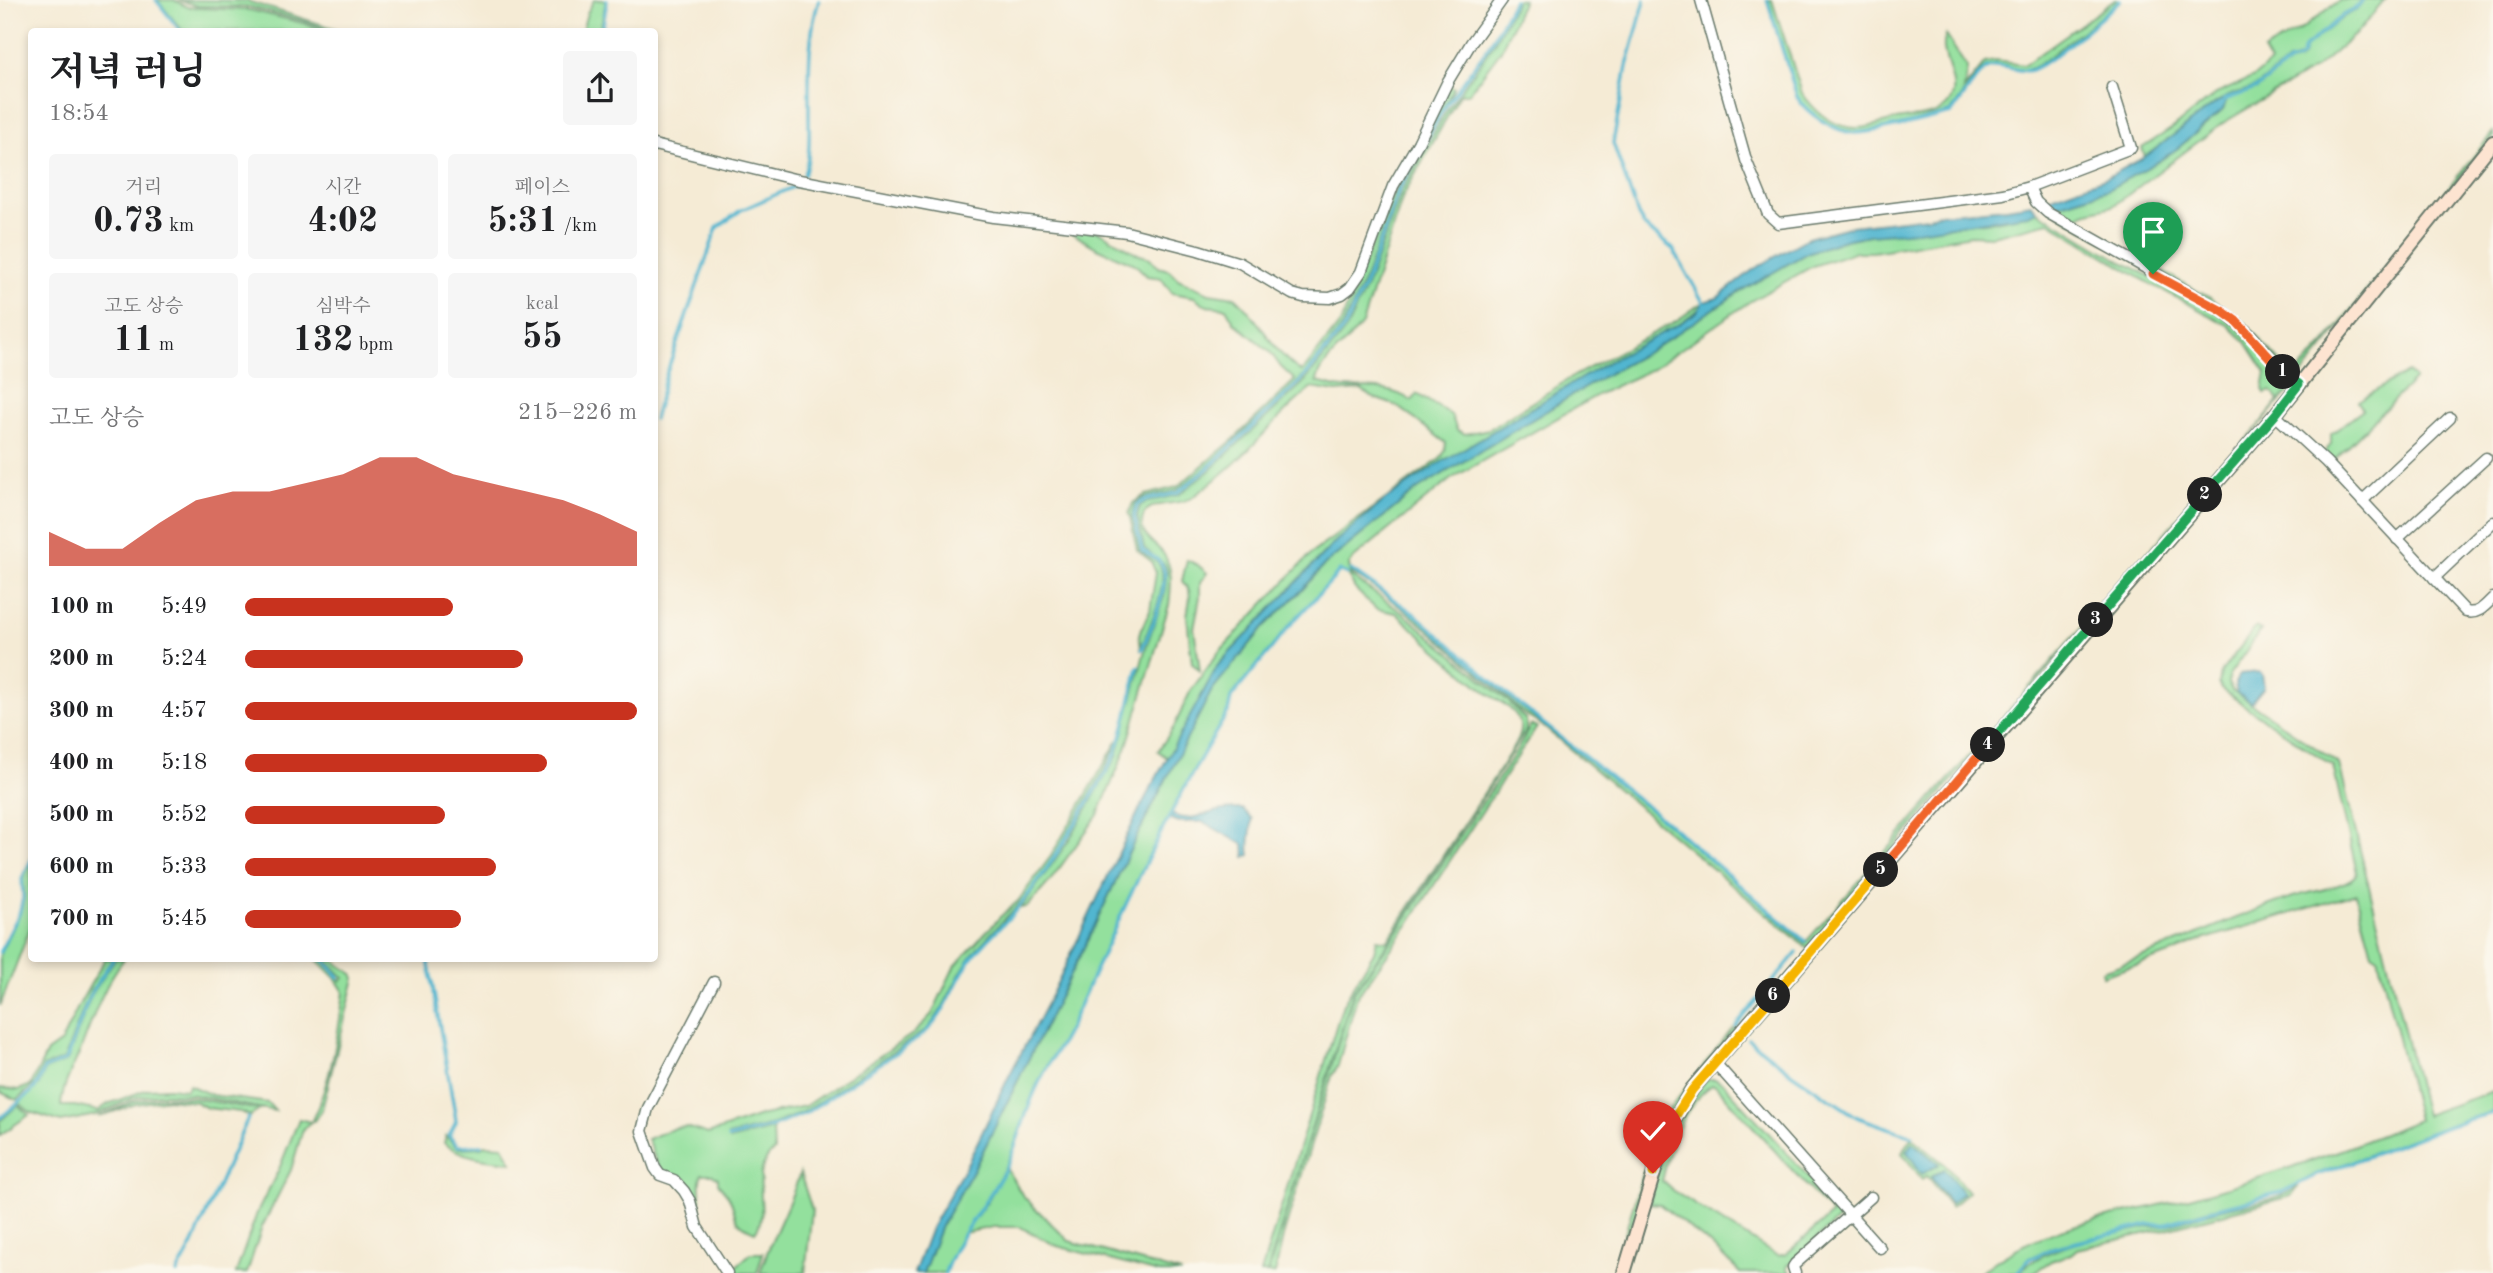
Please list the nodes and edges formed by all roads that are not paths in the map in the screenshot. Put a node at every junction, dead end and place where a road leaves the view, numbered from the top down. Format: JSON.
{"nodes":[{"id":1,"x":1502,"y":0,"type":"edge"},
{"id":2,"x":1701,"y":0,"type":"edge"},
{"id":3,"x":2112,"y":87,"type":"dead end"},
{"id":4,"x":2493,"y":142,"type":"edge"},
{"id":5,"x":658,"y":146,"type":"edge"},
{"id":6,"x":2029,"y":187,"type":"junction"},
{"id":7,"x":2299,"y":384,"type":"junction"},
{"id":8,"x":2275,"y":415,"type":"junction"},
{"id":9,"x":2450,"y":418,"type":"dead end"},
{"id":10,"x":2486,"y":458,"type":"dead end"},
{"id":11,"x":2362,"y":501,"type":"junction"},
{"id":12,"x":2493,"y":522,"type":"edge"},
{"id":13,"x":2398,"y":539,"type":"junction"},
{"id":14,"x":2434,"y":578,"type":"junction"},
{"id":15,"x":2493,"y":598,"type":"edge"},
{"id":16,"x":715,"y":982,"type":"dead end"},
{"id":17,"x":1716,"y":1064,"type":"junction"},
{"id":18,"x":1871,"y":1197,"type":"dead end"},
{"id":19,"x":1850,"y":1215,"type":"junction"},
{"id":20,"x":1880,"y":1248,"type":"dead end"},
{"id":21,"x":727,"y":1273,"type":"edge"},
{"id":22,"x":1624,"y":1273,"type":"edge"},
{"id":23,"x":1795,"y":1273,"type":"edge"}],
"edges":[{"from":1,"to":5,"type":"street"},
{"from":2,"to":6,"type":"street"},
{"from":3,"to":6,"type":"street"},
{"from":4,"to":7,"type":"street"},
{"from":6,"to":7,"type":"street"},
{"from":7,"to":8,"type":"street"},
{"from":8,"to":11,"type":"street"},
{"from":8,"to":17,"type":"street"},
{"from":9,"to":11,"type":"street"},
{"from":10,"to":13,"type":"street"},
{"from":11,"to":13,"type":"street"},
{"from":12,"to":14,"type":"street"},
{"from":13,"to":14,"type":"street"},
{"from":14,"to":15,"type":"street"},
{"from":16,"to":21,"type":"street"},
{"from":17,"to":19,"type":"street"},
{"from":17,"to":22,"type":"street"},
{"from":18,"to":19,"type":"street"},
{"from":19,"to":20,"type":"street"},
{"from":19,"to":23,"type":"street"}]}
